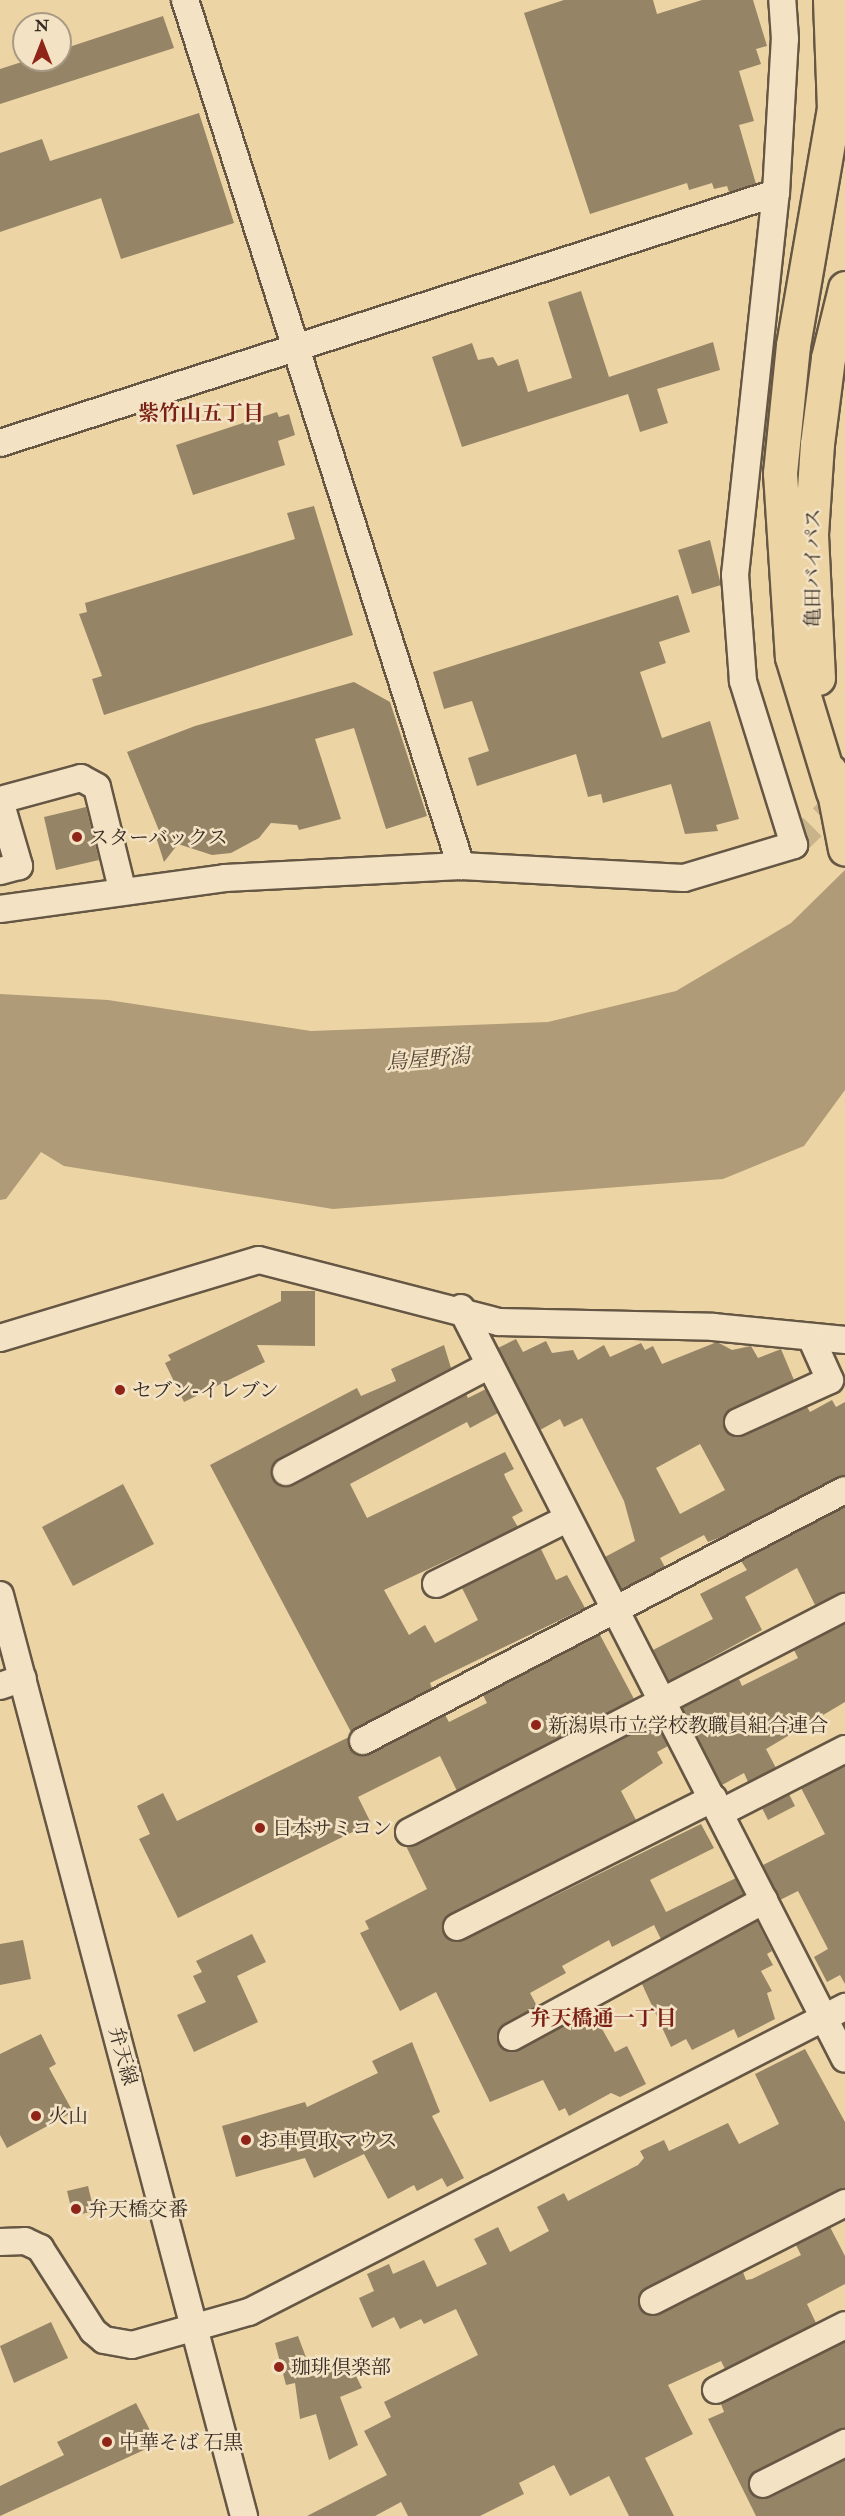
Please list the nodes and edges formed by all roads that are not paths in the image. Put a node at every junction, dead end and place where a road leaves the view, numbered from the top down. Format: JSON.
{"nodes":[{"id":1,"x":185,"y":0,"type":"edge"},
{"id":2,"x":782,"y":0,"type":"edge"},
{"id":3,"x":830,"y":0,"type":"edge"},
{"id":4,"x":776,"y":193,"type":"junction"},
{"id":5,"x":845,"y":288,"type":"edge"},
{"id":6,"x":297,"y":347,"type":"junction"},
{"id":7,"x":0,"y":443,"type":"edge"},
{"id":8,"x":833,"y":792,"type":"junction"},
{"id":9,"x":0,"y":800,"type":"edge"},
{"id":10,"x":843,"y":839,"type":"edge"},
{"id":11,"x":461,"y":866,"type":"junction"},
{"id":12,"x":10,"y":868,"type":"edge"},
{"id":13,"x":122,"y":889,"type":"junction"},
{"id":14,"x":27,"y":903,"type":"junction"},
{"id":15,"x":0,"y":909,"type":"edge"},
{"id":16,"x":461,"y":1308,"type":"junction"},
{"id":17,"x":0,"y":1338,"type":"edge"},
{"id":18,"x":812,"y":1340,"type":"junction"},
{"id":19,"x":845,"y":1340,"type":"edge"},
{"id":20,"x":488,"y":1366,"type":"junction"},
{"id":21,"x":738,"y":1422,"type":"dead end"},
{"id":22,"x":286,"y":1472,"type":"dead end"},
{"id":23,"x":845,"y":1490,"type":"edge"},
{"id":24,"x":565,"y":1520,"type":"junction"},
{"id":25,"x":448,"y":1585,"type":"dead end"},
{"id":26,"x":0,"y":1595,"type":"edge"},
{"id":27,"x":845,"y":1607,"type":"edge"},
{"id":28,"x":617,"y":1609,"type":"junction"},
{"id":29,"x":11,"y":1682,"type":"edge"},
{"id":30,"x":662,"y":1705,"type":"junction"},
{"id":31,"x":363,"y":1741,"type":"dead end"},
{"id":32,"x":845,"y":1749,"type":"edge"},
{"id":33,"x":717,"y":1805,"type":"junction"},
{"id":34,"x":409,"y":1832,"type":"dead end"},
{"id":35,"x":764,"y":1900,"type":"junction"},
{"id":36,"x":457,"y":1927,"type":"dead end"},
{"id":37,"x":845,"y":2007,"type":"edge"},
{"id":38,"x":822,"y":2018,"type":"junction"},
{"id":39,"x":512,"y":2037,"type":"dead end"},
{"id":40,"x":845,"y":2059,"type":"edge"},
{"id":41,"x":845,"y":2204,"type":"edge"},
{"id":42,"x":0,"y":2242,"type":"edge"},
{"id":43,"x":653,"y":2301,"type":"dead end"},
{"id":44,"x":194,"y":2325,"type":"junction"},
{"id":45,"x":845,"y":2325,"type":"edge"},
{"id":46,"x":716,"y":2390,"type":"dead end"},
{"id":47,"x":845,"y":2443,"type":"edge"},
{"id":48,"x":763,"y":2484,"type":"dead end"},
{"id":49,"x":244,"y":2516,"type":"edge"}],
"edges":[{"from":1,"to":6,"type":"street"},
{"from":2,"to":4,"type":"street"},
{"from":3,"to":8,"type":"highway"},
{"from":4,"to":6,"type":"street"},
{"from":4,"to":11,"type":"street"},
{"from":5,"to":8,"type":"highway","name":"亀田バイパス"},
{"from":6,"to":7,"type":"street"},
{"from":6,"to":11,"type":"street"},
{"from":8,"to":10,"type":"highway","name":"亀田バイパス"},
{"from":9,"to":12,"type":"street"},
{"from":9,"to":13,"type":"street"},
{"from":11,"to":13,"type":"street"},
{"from":12,"to":14,"type":"street"},
{"from":13,"to":14,"type":"street"},
{"from":14,"to":15,"type":"street"},
{"from":16,"to":17,"type":"street"},
{"from":16,"to":18,"type":"street"},
{"from":16,"to":20,"type":"street"},
{"from":18,"to":19,"type":"street"},
{"from":18,"to":21,"type":"street"},
{"from":20,"to":22,"type":"street"},
{"from":20,"to":24,"type":"street"},
{"from":23,"to":28,"type":"street"},
{"from":24,"to":25,"type":"street"},
{"from":24,"to":28,"type":"street"},
{"from":26,"to":29,"type":"street","name":"弁天線"},
{"from":27,"to":30,"type":"street"},
{"from":28,"to":30,"type":"street"},
{"from":28,"to":31,"type":"street"},
{"from":29,"to":44,"type":"street","name":"弁天線"},
{"from":30,"to":33,"type":"street"},
{"from":30,"to":34,"type":"street"},
{"from":32,"to":33,"type":"street"},
{"from":33,"to":35,"type":"street"},
{"from":33,"to":36,"type":"street"},
{"from":35,"to":38,"type":"street"},
{"from":35,"to":39,"type":"street"},
{"from":37,"to":38,"type":"street"},
{"from":38,"to":40,"type":"street"},
{"from":38,"to":44,"type":"street"},
{"from":41,"to":43,"type":"street"},
{"from":42,"to":44,"type":"street"},
{"from":44,"to":49,"type":"street","name":"弁天線"},
{"from":45,"to":46,"type":"street"},
{"from":47,"to":48,"type":"street"}]}
